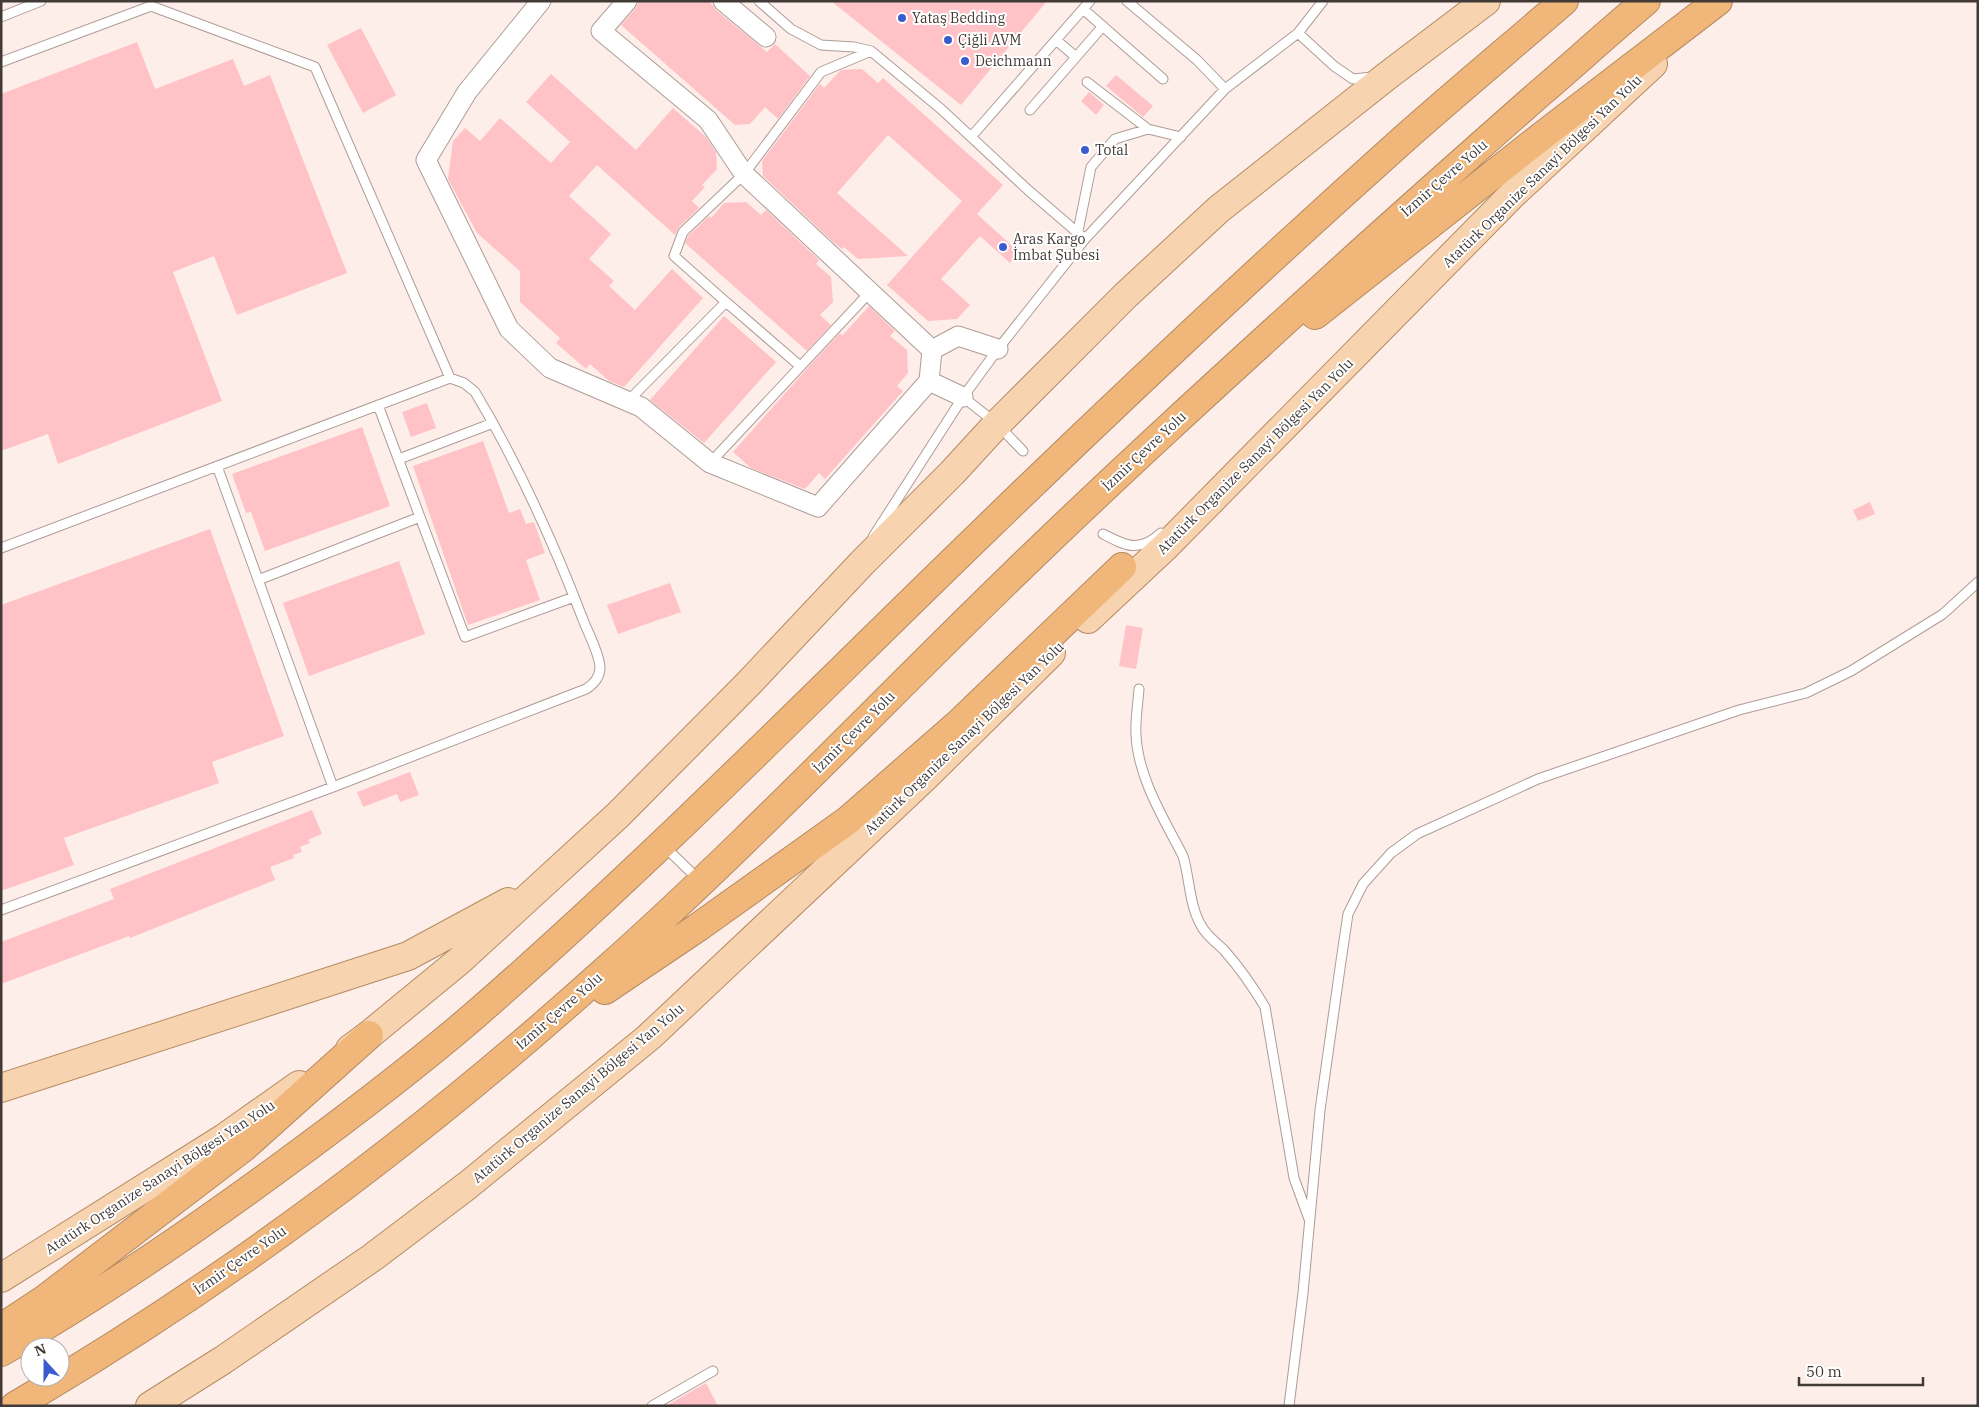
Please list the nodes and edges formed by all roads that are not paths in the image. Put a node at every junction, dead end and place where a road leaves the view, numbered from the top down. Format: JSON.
{"nodes":[{"id":1,"x":41,"y":1,"type":"edge"},
{"id":2,"x":541,"y":1,"type":"edge"},
{"id":3,"x":627,"y":1,"type":"edge"},
{"id":4,"x":723,"y":1,"type":"edge"},
{"id":5,"x":759,"y":1,"type":"edge"},
{"id":6,"x":1090,"y":1,"type":"edge"},
{"id":7,"x":1127,"y":1,"type":"edge"},
{"id":8,"x":1323,"y":1,"type":"edge"},
{"id":9,"x":1486,"y":1,"type":"edge"},
{"id":10,"x":1564,"y":1,"type":"edge"},
{"id":11,"x":1646,"y":1,"type":"edge"},
{"id":12,"x":1719,"y":1,"type":"edge"},
{"id":13,"x":1084,"y":9,"type":"junction"},
{"id":14,"x":1,"y":17,"type":"edge"},
{"id":15,"x":1103,"y":26,"type":"junction"},
{"id":16,"x":1298,"y":33,"type":"junction"},
{"id":17,"x":766,"y":37,"type":"dead end"},
{"id":18,"x":1056,"y":40,"type":"junction"},
{"id":19,"x":871,"y":51,"type":"junction"},
{"id":20,"x":1076,"y":57,"type":"junction"},
{"id":21,"x":1,"y":62,"type":"edge"},
{"id":22,"x":1387,"y":76,"type":"junction"},
{"id":23,"x":1163,"y":79,"type":"dead end"},
{"id":24,"x":1087,"y":82,"type":"dead end"},
{"id":25,"x":1225,"y":89,"type":"junction"},
{"id":26,"x":1030,"y":110,"type":"dead end"},
{"id":27,"x":1148,"y":129,"type":"junction"},
{"id":28,"x":1181,"y":136,"type":"junction"},
{"id":29,"x":971,"y":137,"type":"junction"},
{"id":30,"x":744,"y":174,"type":"junction"},
{"id":31,"x":1078,"y":231,"type":"junction"},
{"id":32,"x":1086,"y":239,"type":"junction"},
{"id":33,"x":870,"y":292,"type":"junction"},
{"id":34,"x":726,"y":302,"type":"junction"},
{"id":35,"x":932,"y":350,"type":"junction"},
{"id":36,"x":998,"y":350,"type":"junction"},
{"id":37,"x":800,"y":366,"type":"junction"},
{"id":38,"x":1335,"y":377,"type":"junction"},
{"id":39,"x":450,"y":378,"type":"junction"},
{"id":40,"x":929,"y":381,"type":"junction"},
{"id":41,"x":1214,"y":385,"type":"junction"},
{"id":42,"x":963,"y":397,"type":"junction"},
{"id":43,"x":628,"y":401,"type":"junction"},
{"id":44,"x":378,"y":405,"type":"junction"},
{"id":45,"x":493,"y":423,"type":"junction"},
{"id":46,"x":997,"y":424,"type":"junction"},
{"id":47,"x":1023,"y":451,"type":"dead end"},
{"id":48,"x":399,"y":459,"type":"junction"},
{"id":49,"x":710,"y":463,"type":"junction"},
{"id":50,"x":218,"y":466,"type":"junction"},
{"id":51,"x":1231,"y":466,"type":"dead end"},
{"id":52,"x":420,"y":517,"type":"junction"},
{"id":53,"x":1169,"y":525,"type":"dead end"},
{"id":54,"x":1103,"y":534,"type":"dead end"},
{"id":55,"x":1,"y":548,"type":"edge"},
{"id":56,"x":862,"y":563,"type":"junction"},
{"id":57,"x":1122,"y":567,"type":"dead end"},
{"id":58,"x":258,"y":580,"type":"junction"},
{"id":59,"x":1978,"y":582,"type":"edge"},
{"id":60,"x":574,"y":597,"type":"junction"},
{"id":61,"x":1139,"y":689,"type":"dead end"},
{"id":62,"x":333,"y":787,"type":"junction"},
{"id":63,"x":661,"y":843,"type":"junction"},
{"id":64,"x":554,"y":875,"type":"junction"},
{"id":65,"x":701,"y":882,"type":"junction"},
{"id":66,"x":1,"y":910,"type":"edge"},
{"id":67,"x":369,"y":1035,"type":"junction"},
{"id":68,"x":508,"y":1055,"type":"junction"},
{"id":69,"x":1,"y":1088,"type":"edge"},
{"id":70,"x":1310,"y":1222,"type":"junction"},
{"id":71,"x":1,"y":1278,"type":"edge"},
{"id":72,"x":175,"y":1306,"type":"junction"},
{"id":73,"x":1,"y":1328,"type":"edge"},
{"id":74,"x":1,"y":1352,"type":"edge"},
{"id":75,"x":712,"y":1371,"type":"dead end"},
{"id":76,"x":15,"y":1406,"type":"edge"},
{"id":77,"x":47,"y":1406,"type":"edge"},
{"id":78,"x":150,"y":1406,"type":"edge"},
{"id":79,"x":652,"y":1406,"type":"edge"},
{"id":80,"x":1289,"y":1406,"type":"edge"}],
"edges":[{"from":1,"to":14,"type":"lane"},
{"from":2,"to":43,"type":"street"},
{"from":3,"to":30,"type":"street"},
{"from":4,"to":17,"type":"street"},
{"from":5,"to":19,"type":"lane"},
{"from":6,"to":13,"type":"lane"},
{"from":7,"to":25,"type":"lane"},
{"from":8,"to":16,"type":"lane"},
{"from":9,"to":22,"type":"main road","name":"Atatürk Organize Sanayi Bölgesi Yan Yolu"},
{"from":10,"to":63,"type":"highway"},
{"from":11,"to":41,"type":"highway","name":"İzmir Çevre Yolu"},
{"from":12,"to":38,"type":"main road","name":"Atatürk Organize Sanayi Bölgesi Yan Yolu"},
{"from":12,"to":41,"type":"highway"},
{"from":13,"to":15,"type":"lane"},
{"from":13,"to":18,"type":"lane"},
{"from":15,"to":20,"type":"lane"},
{"from":15,"to":23,"type":"lane"},
{"from":16,"to":22,"type":"lane"},
{"from":16,"to":25,"type":"lane"},
{"from":18,"to":20,"type":"lane"},
{"from":18,"to":29,"type":"lane"},
{"from":19,"to":29,"type":"lane"},
{"from":19,"to":30,"type":"lane"},
{"from":20,"to":26,"type":"lane"},
{"from":21,"to":39,"type":"lane"},
{"from":22,"to":46,"type":"main road","name":"Atatürk Organize Sanayi Bölgesi Yan Yolu"},
{"from":24,"to":27,"type":"lane"},
{"from":25,"to":28,"type":"lane"},
{"from":27,"to":28,"type":"lane"},
{"from":27,"to":31,"type":"lane"},
{"from":28,"to":32,"type":"lane"},
{"from":29,"to":31,"type":"lane"},
{"from":30,"to":33,"type":"street"},
{"from":30,"to":34,"type":"lane"},
{"from":31,"to":32,"type":"lane"},
{"from":32,"to":36,"type":"lane"},
{"from":33,"to":35,"type":"street"},
{"from":33,"to":37,"type":"lane"},
{"from":34,"to":37,"type":"lane"},
{"from":34,"to":43,"type":"lane"},
{"from":35,"to":36,"type":"street"},
{"from":35,"to":40,"type":"street"},
{"from":36,"to":42,"type":"lane"},
{"from":37,"to":49,"type":"lane"},
{"from":38,"to":51,"type":"lane"},
{"from":38,"to":78,"type":"main road","name":"Atatürk Organize Sanayi Bölgesi Yan Yolu"},
{"from":39,"to":44,"type":"lane"},
{"from":39,"to":45,"type":"lane"},
{"from":40,"to":42,"type":"street"},
{"from":40,"to":49,"type":"street"},
{"from":41,"to":65,"type":"highway","name":"İzmir Çevre Yolu"},
{"from":42,"to":46,"type":"lane"},
{"from":42,"to":56,"type":"lane"},
{"from":43,"to":49,"type":"street"},
{"from":44,"to":48,"type":"lane"},
{"from":44,"to":50,"type":"lane"},
{"from":45,"to":48,"type":"lane"},
{"from":45,"to":60,"type":"lane"},
{"from":46,"to":47,"type":"lane"},
{"from":46,"to":56,"type":"main road","name":"Atatürk Organize Sanayi Bölgesi Yan Yolu"},
{"from":48,"to":52,"type":"lane"},
{"from":50,"to":55,"type":"lane"},
{"from":50,"to":58,"type":"lane"},
{"from":52,"to":58,"type":"lane"},
{"from":52,"to":60,"type":"lane"},
{"from":53,"to":54,"type":"lane"},
{"from":56,"to":64,"type":"main road","name":"Atatürk Organize Sanayi Bölgesi Yan Yolu"},
{"from":57,"to":68,"type":"highway"},
{"from":58,"to":62,"type":"lane"},
{"from":59,"to":70,"type":"lane"},
{"from":60,"to":62,"type":"lane"},
{"from":61,"to":70,"type":"lane"},
{"from":62,"to":66,"type":"lane"},
{"from":63,"to":65,"type":"lane"},
{"from":63,"to":74,"type":"highway"},
{"from":64,"to":67,"type":"main road","name":"Atatürk Organize Sanayi Bölgesi Yan Yolu"},
{"from":64,"to":69,"type":"main road"},
{"from":65,"to":68,"type":"highway","name":"İzmir Çevre Yolu"},
{"from":67,"to":71,"type":"main road","name":"Atatürk Organize Sanayi Bölgesi Yan Yolu"},
{"from":67,"to":73,"type":"highway"},
{"from":68,"to":72,"type":"highway","name":"İzmir Çevre Yolu"},
{"from":70,"to":80,"type":"lane"},
{"from":72,"to":76,"type":"highway","name":"İzmir Çevre Yolu"},
{"from":72,"to":77,"type":"highway"},
{"from":75,"to":79,"type":"lane"}]}
